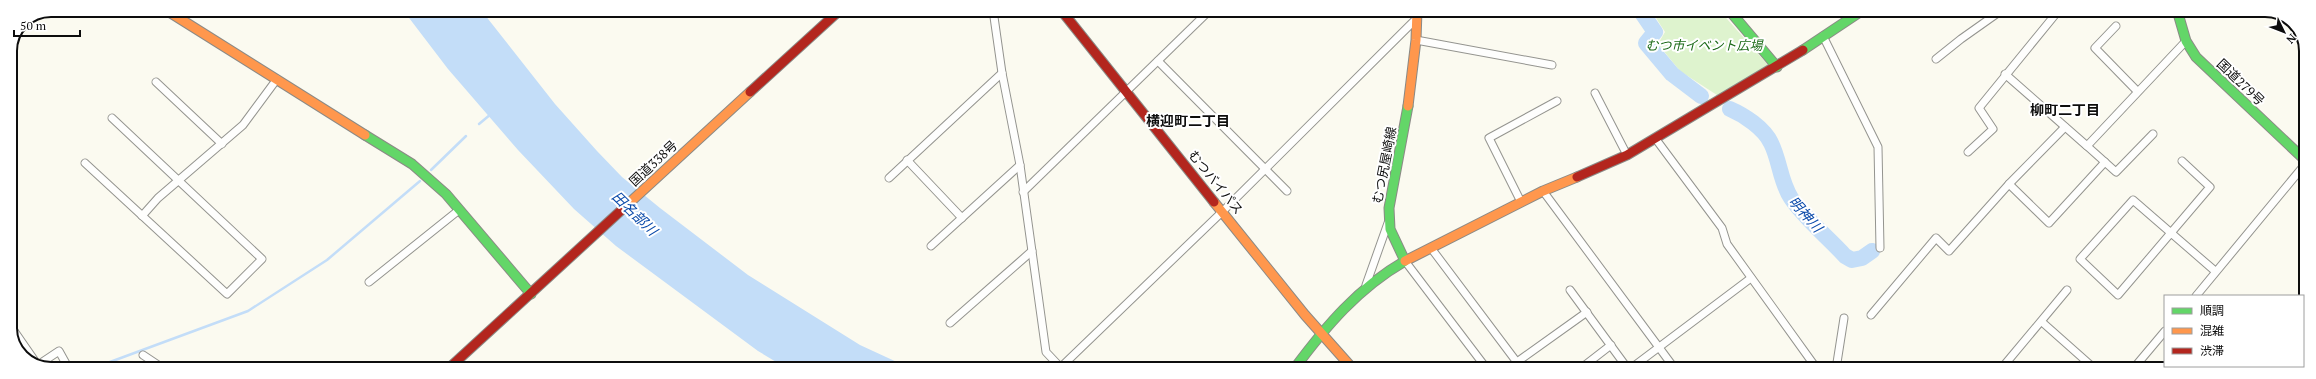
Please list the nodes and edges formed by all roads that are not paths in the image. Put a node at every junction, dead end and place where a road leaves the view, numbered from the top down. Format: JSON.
{"nodes":[{"id":1,"x":177,"y":17,"type":"edge"},
{"id":2,"x":832,"y":17,"type":"edge"},
{"id":3,"x":993,"y":17,"type":"edge"},
{"id":4,"x":1066,"y":17,"type":"edge"},
{"id":5,"x":1203,"y":17,"type":"edge"},
{"id":6,"x":1414,"y":17,"type":"edge"},
{"id":7,"x":1417,"y":17,"type":"edge"},
{"id":8,"x":1734,"y":17,"type":"edge"},
{"id":9,"x":1852,"y":17,"type":"edge"},
{"id":10,"x":1992,"y":17,"type":"edge"},
{"id":11,"x":2053,"y":17,"type":"edge"},
{"id":12,"x":2179,"y":17,"type":"edge"},
{"id":13,"x":2116,"y":26,"type":"dead end"},
{"id":14,"x":1823,"y":36,"type":"junction"},
{"id":15,"x":1416,"y":40,"type":"junction"},
{"id":16,"x":2186,"y":41,"type":"junction"},
{"id":17,"x":1936,"y":59,"type":"dead end"},
{"id":18,"x":1158,"y":61,"type":"junction"},
{"id":19,"x":1552,"y":65,"type":"dead end"},
{"id":20,"x":1778,"y":67,"type":"junction"},
{"id":21,"x":1002,"y":73,"type":"junction"},
{"id":22,"x":2005,"y":74,"type":"junction"},
{"id":23,"x":277,"y":79,"type":"junction"},
{"id":24,"x":156,"y":82,"type":"dead end"},
{"id":25,"x":2137,"y":91,"type":"junction"},
{"id":26,"x":1125,"y":93,"type":"junction"},
{"id":27,"x":1595,"y":93,"type":"dead end"},
{"id":28,"x":1557,"y":101,"type":"dead end"},
{"id":29,"x":112,"y":118,"type":"dead end"},
{"id":30,"x":2065,"y":127,"type":"junction"},
{"id":31,"x":2152,"y":134,"type":"dead end"},
{"id":32,"x":1655,"y":138,"type":"junction"},
{"id":33,"x":222,"y":144,"type":"junction"},
{"id":34,"x":2087,"y":146,"type":"junction"},
{"id":35,"x":1968,"y":152,"type":"dead end"},
{"id":36,"x":1627,"y":155,"type":"junction"},
{"id":37,"x":2299,"y":155,"type":"edge"},
{"id":38,"x":907,"y":160,"type":"junction"},
{"id":39,"x":2182,"y":161,"type":"dead end"},
{"id":40,"x":2105,"y":162,"type":"junction"},
{"id":41,"x":85,"y":163,"type":"dead end"},
{"id":42,"x":1020,"y":165,"type":"junction"},
{"id":43,"x":1264,"y":170,"type":"junction"},
{"id":44,"x":2299,"y":170,"type":"edge"},
{"id":45,"x":889,"y":178,"type":"dead end"},
{"id":46,"x":180,"y":180,"type":"junction"},
{"id":47,"x":2009,"y":184,"type":"junction"},
{"id":48,"x":1287,"y":191,"type":"dead end"},
{"id":49,"x":1543,"y":191,"type":"junction"},
{"id":50,"x":1023,"y":192,"type":"junction"},
{"id":51,"x":1521,"y":202,"type":"junction"},
{"id":52,"x":460,"y":210,"type":"junction"},
{"id":53,"x":1223,"y":211,"type":"junction"},
{"id":54,"x":142,"y":216,"type":"junction"},
{"id":55,"x":962,"y":218,"type":"junction"},
{"id":56,"x":1389,"y":221,"type":"junction"},
{"id":57,"x":2170,"y":232,"type":"junction"},
{"id":58,"x":931,"y":246,"type":"dead end"},
{"id":59,"x":1431,"y":248,"type":"junction"},
{"id":60,"x":1880,"y":248,"type":"dead end"},
{"id":61,"x":1032,"y":251,"type":"junction"},
{"id":62,"x":1405,"y":261,"type":"junction"},
{"id":63,"x":2215,"y":271,"type":"junction"},
{"id":64,"x":1751,"y":278,"type":"junction"},
{"id":65,"x":369,"y":282,"type":"dead end"},
{"id":66,"x":1366,"y":286,"type":"junction"},
{"id":67,"x":1570,"y":290,"type":"dead end"},
{"id":68,"x":2068,"y":290,"type":"dead end"},
{"id":69,"x":531,"y":294,"type":"junction"},
{"id":70,"x":2197,"y":295,"type":"edge"},
{"id":71,"x":1587,"y":312,"type":"junction"},
{"id":72,"x":1871,"y":315,"type":"dead end"},
{"id":73,"x":1844,"y":318,"type":"dead end"},
{"id":74,"x":2042,"y":322,"type":"junction"},
{"id":75,"x":950,"y":323,"type":"dead end"},
{"id":76,"x":1321,"y":332,"type":"junction"},
{"id":77,"x":2164,"y":332,"type":"edge"},
{"id":78,"x":18,"y":336,"type":"edge"},
{"id":79,"x":1611,"y":345,"type":"junction"},
{"id":80,"x":1659,"y":347,"type":"junction"},
{"id":81,"x":143,"y":355,"type":"dead end"},
{"id":82,"x":32,"y":356,"type":"edge"},
{"id":83,"x":43,"y":361,"type":"edge"},
{"id":84,"x":65,"y":362,"type":"edge"},
{"id":85,"x":154,"y":362,"type":"edge"},
{"id":86,"x":459,"y":362,"type":"edge"},
{"id":87,"x":1055,"y":362,"type":"edge"},
{"id":88,"x":1067,"y":362,"type":"edge"},
{"id":89,"x":1299,"y":362,"type":"edge"},
{"id":90,"x":1347,"y":362,"type":"edge"},
{"id":91,"x":1482,"y":362,"type":"edge"},
{"id":92,"x":1516,"y":362,"type":"joint"},
{"id":93,"x":1589,"y":362,"type":"edge"},
{"id":94,"x":1624,"y":362,"type":"edge"},
{"id":95,"x":1639,"y":362,"type":"edge"},
{"id":96,"x":1670,"y":362,"type":"edge"},
{"id":97,"x":1812,"y":362,"type":"edge"},
{"id":98,"x":1837,"y":362,"type":"edge"},
{"id":99,"x":2007,"y":362,"type":"edge"},
{"id":100,"x":2087,"y":362,"type":"edge"},
{"id":101,"x":2139,"y":362,"type":"edge"}],
"edges":[{"from":1,"to":23,"type":"main road"},
{"from":2,"to":69,"type":"main road","name":"国道338号"},
{"from":3,"to":21,"type":"street"},
{"from":4,"to":26,"type":"main road","name":"むつバイパス"},
{"from":5,"to":18,"type":"street"},
{"from":6,"to":43,"type":"street"},
{"from":7,"to":15,"type":"main road","name":"むつ尻屋崎線"},
{"from":8,"to":20,"type":"main road"},
{"from":9,"to":14,"type":"main road"},
{"from":10,"to":17,"type":"street"},
{"from":11,"to":22,"type":"street"},
{"from":12,"to":16,"type":"main road","name":"国道279号"},
{"from":13,"to":25,"type":"street"},
{"from":14,"to":20,"type":"main road"},
{"from":14,"to":60,"type":"street"},
{"from":15,"to":19,"type":"street"},
{"from":15,"to":56,"type":"main road","name":"むつ尻屋崎線"},
{"from":16,"to":25,"type":"street"},
{"from":16,"to":37,"type":"main road","name":"国道279号"},
{"from":18,"to":26,"type":"street"},
{"from":18,"to":43,"type":"street"},
{"from":20,"to":32,"type":"main road"},
{"from":21,"to":38,"type":"street"},
{"from":21,"to":42,"type":"street"},
{"from":22,"to":30,"type":"street"},
{"from":22,"to":35,"type":"street"},
{"from":23,"to":33,"type":"street"},
{"from":23,"to":52,"type":"main road"},
{"from":24,"to":33,"type":"street"},
{"from":25,"to":34,"type":"street"},
{"from":26,"to":50,"type":"street"},
{"from":26,"to":53,"type":"main road","name":"むつバイパス"},
{"from":27,"to":36,"type":"street"},
{"from":28,"to":51,"type":"street"},
{"from":29,"to":46,"type":"street"},
{"from":30,"to":34,"type":"street"},
{"from":30,"to":47,"type":"street"},
{"from":31,"to":40,"type":"street"},
{"from":32,"to":36,"type":"main road"},
{"from":32,"to":64,"type":"street"},
{"from":33,"to":46,"type":"street"},
{"from":34,"to":40,"type":"street"},
{"from":36,"to":49,"type":"main road"},
{"from":38,"to":45,"type":"street"},
{"from":38,"to":55,"type":"street"},
{"from":39,"to":57,"type":"street"},
{"from":40,"to":47,"type":"street"},
{"from":41,"to":54,"type":"street"},
{"from":42,"to":50,"type":"street"},
{"from":42,"to":55,"type":"street"},
{"from":43,"to":48,"type":"street"},
{"from":43,"to":53,"type":"street"},
{"from":44,"to":63,"type":"street"},
{"from":46,"to":54,"type":"street"},
{"from":46,"to":54,"type":"street"},
{"from":47,"to":72,"type":"street"},
{"from":49,"to":51,"type":"main road"},
{"from":49,"to":80,"type":"street"},
{"from":50,"to":61,"type":"street"},
{"from":51,"to":59,"type":"main road"},
{"from":52,"to":65,"type":"street"},
{"from":52,"to":69,"type":"main road"},
{"from":53,"to":76,"type":"main road","name":"むつバイパス"},
{"from":53,"to":88,"type":"street"},
{"from":55,"to":58,"type":"street"},
{"from":56,"to":62,"type":"main road","name":"むつ尻屋崎線"},
{"from":56,"to":66,"type":"street"},
{"from":57,"to":57,"type":"street"},
{"from":57,"to":63,"type":"street"},
{"from":59,"to":62,"type":"main road"},
{"from":59,"to":92,"type":"street"},
{"from":61,"to":75,"type":"street"},
{"from":61,"to":87,"type":"street"},
{"from":62,"to":66,"type":"main road"},
{"from":62,"to":91,"type":"street"},
{"from":63,"to":70,"type":"street"},
{"from":64,"to":80,"type":"street"},
{"from":64,"to":97,"type":"street"},
{"from":66,"to":76,"type":"main road"},
{"from":67,"to":71,"type":"street"},
{"from":68,"to":74,"type":"street"},
{"from":69,"to":86,"type":"main road","name":"国道338号"},
{"from":71,"to":79,"type":"street"},
{"from":71,"to":92,"type":"street"},
{"from":73,"to":98,"type":"street"},
{"from":74,"to":99,"type":"street"},
{"from":74,"to":100,"type":"street"},
{"from":76,"to":89,"type":"main road"},
{"from":76,"to":90,"type":"main road","name":"むつバイパス"},
{"from":77,"to":101,"type":"street"},
{"from":78,"to":82,"type":"street"},
{"from":79,"to":93,"type":"street"},
{"from":79,"to":94,"type":"street"},
{"from":80,"to":95,"type":"street"},
{"from":80,"to":96,"type":"street"},
{"from":81,"to":85,"type":"street"},
{"from":83,"to":84,"type":"street"}]}
